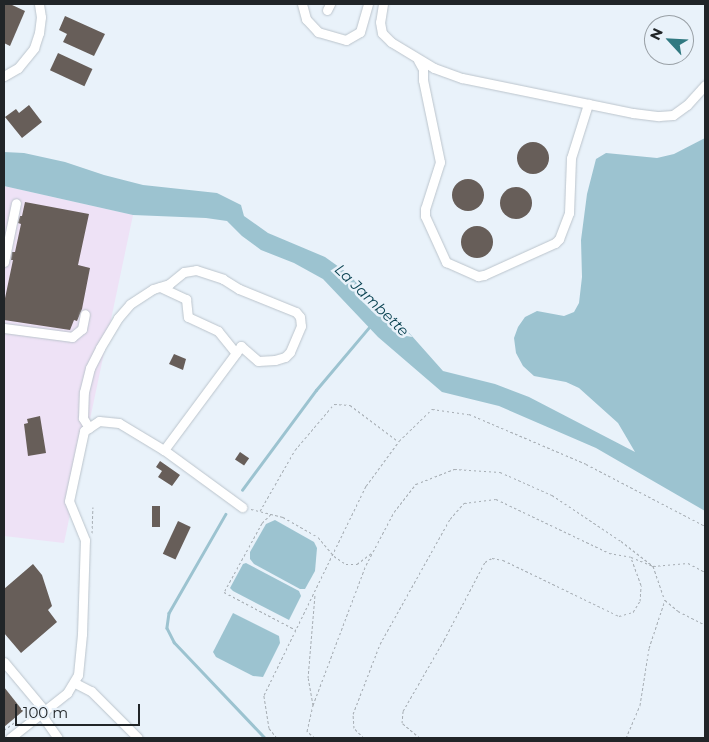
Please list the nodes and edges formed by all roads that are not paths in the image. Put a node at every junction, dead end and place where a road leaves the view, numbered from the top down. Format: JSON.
{"nodes":[{"id":1,"x":39,"y":4,"type":"edge"},
{"id":2,"x":302,"y":4,"type":"edge"},
{"id":3,"x":368,"y":4,"type":"edge"},
{"id":4,"x":383,"y":4,"type":"edge"},
{"id":5,"x":418,"y":60,"type":"junction"},
{"id":6,"x":4,"y":76,"type":"edge"},
{"id":7,"x":705,"y":85,"type":"edge"},
{"id":8,"x":588,"y":104,"type":"junction"},
{"id":9,"x":16,"y":203,"type":"dead end"},
{"id":10,"x":4,"y":262,"type":"edge"},
{"id":11,"x":160,"y":287,"type":"junction"},
{"id":12,"x":85,"y":314,"type":"dead end"},
{"id":13,"x":4,"y":328,"type":"edge"},
{"id":14,"x":236,"y":353,"type":"junction"},
{"id":15,"x":89,"y":428,"type":"junction"},
{"id":16,"x":164,"y":450,"type":"junction"},
{"id":17,"x":242,"y":507,"type":"road end"},
{"id":18,"x":4,"y":662,"type":"edge"},
{"id":19,"x":75,"y":683,"type":"junction"},
{"id":20,"x":43,"y":713,"type":"junction"},
{"id":21,"x":10,"y":738,"type":"edge"},
{"id":22,"x":58,"y":738,"type":"edge"},
{"id":23,"x":138,"y":738,"type":"edge"}],
"edges":[{"from":1,"to":6,"type":"street"},
{"from":2,"to":3,"type":"street"},
{"from":4,"to":5,"type":"street"},
{"from":5,"to":8,"type":"street"},
{"from":5,"to":8,"type":"street"},
{"from":7,"to":8,"type":"street"},
{"from":9,"to":10,"type":"street"},
{"from":11,"to":14,"type":"street"},
{"from":11,"to":14,"type":"street"},
{"from":11,"to":15,"type":"street"},
{"from":12,"to":13,"type":"street"},
{"from":14,"to":16,"type":"street"},
{"from":15,"to":16,"type":"street"},
{"from":15,"to":19,"type":"street"},
{"from":16,"to":17,"type":"street"},
{"from":18,"to":20,"type":"street"},
{"from":19,"to":20,"type":"street"},
{"from":19,"to":23,"type":"street"},
{"from":20,"to":21,"type":"street"},
{"from":20,"to":22,"type":"street"}]}
